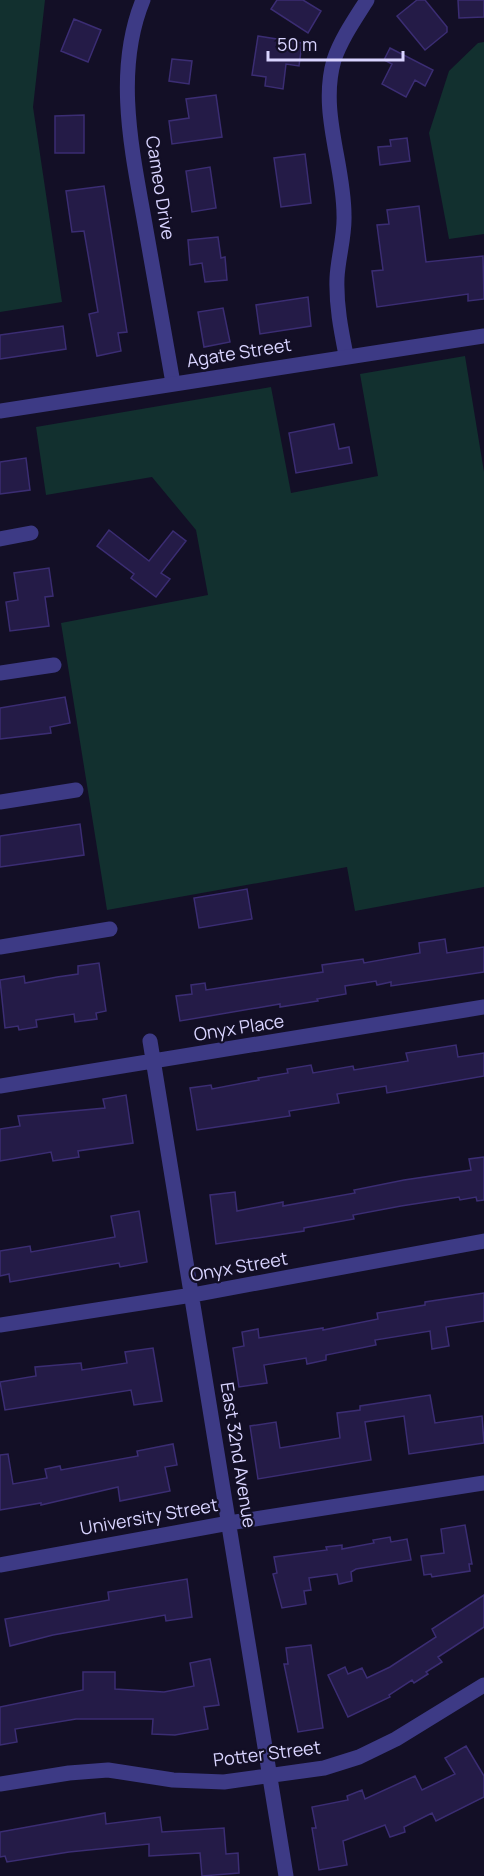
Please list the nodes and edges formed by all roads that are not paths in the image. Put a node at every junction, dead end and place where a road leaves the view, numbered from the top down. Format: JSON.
{"nodes":[{"id":1,"x":143,"y":0,"type":"edge"},
{"id":2,"x":367,"y":0,"type":"edge"},
{"id":3,"x":484,"y":336,"type":"edge"},
{"id":4,"x":346,"y":355,"type":"junction"},
{"id":5,"x":173,"y":383,"type":"junction"},
{"id":6,"x":0,"y":411,"type":"edge"},
{"id":7,"x":31,"y":533,"type":"dead end"},
{"id":8,"x":0,"y":539,"type":"edge"},
{"id":9,"x":54,"y":665,"type":"dead end"},
{"id":10,"x":0,"y":673,"type":"edge"},
{"id":11,"x":76,"y":790,"type":"dead end"},
{"id":12,"x":0,"y":801,"type":"edge"},
{"id":13,"x":110,"y":929,"type":"dead end"},
{"id":14,"x":0,"y":946,"type":"edge"},
{"id":15,"x":484,"y":1007,"type":"edge"},
{"id":16,"x":150,"y":1041,"type":"dead end"},
{"id":17,"x":154,"y":1061,"type":"junction"},
{"id":18,"x":0,"y":1086,"type":"edge"},
{"id":19,"x":484,"y":1241,"type":"edge"},
{"id":20,"x":192,"y":1295,"type":"junction"},
{"id":21,"x":0,"y":1326,"type":"edge"},
{"id":22,"x":484,"y":1483,"type":"edge"},
{"id":23,"x":229,"y":1522,"type":"junction"},
{"id":24,"x":0,"y":1565,"type":"edge"},
{"id":25,"x":484,"y":1685,"type":"edge"},
{"id":26,"x":270,"y":1776,"type":"junction"},
{"id":27,"x":0,"y":1784,"type":"edge"},
{"id":28,"x":286,"y":1876,"type":"edge"}],
"edges":[{"from":1,"to":5,"type":"street","name":"Cameo Drive"},
{"from":2,"to":4,"type":"street"},
{"from":3,"to":4,"type":"street","name":"Agate Street"},
{"from":4,"to":5,"type":"street","name":"Agate Street"},
{"from":5,"to":6,"type":"street","name":"Agate Street"},
{"from":7,"to":8,"type":"street"},
{"from":9,"to":10,"type":"street"},
{"from":11,"to":12,"type":"street"},
{"from":13,"to":14,"type":"street"},
{"from":15,"to":17,"type":"street","name":"Onyx Place"},
{"from":16,"to":17,"type":"street","name":"East 32nd Avenue"},
{"from":17,"to":18,"type":"street","name":"Onyx Place"},
{"from":17,"to":20,"type":"street","name":"East 32nd Avenue"},
{"from":19,"to":20,"type":"street","name":"Onyx Street"},
{"from":20,"to":21,"type":"street","name":"Onyx Street"},
{"from":20,"to":23,"type":"street","name":"East 32nd Avenue"},
{"from":22,"to":23,"type":"street","name":"University Street"},
{"from":23,"to":24,"type":"street","name":"University Street"},
{"from":23,"to":26,"type":"street","name":"East 32nd Avenue"},
{"from":25,"to":26,"type":"street","name":"Potter Street"},
{"from":26,"to":27,"type":"street","name":"Potter Street"},
{"from":26,"to":28,"type":"street","name":"East 32nd Avenue"}]}
